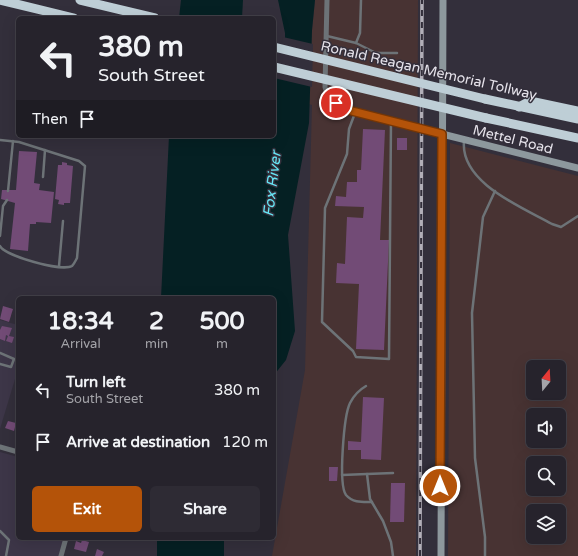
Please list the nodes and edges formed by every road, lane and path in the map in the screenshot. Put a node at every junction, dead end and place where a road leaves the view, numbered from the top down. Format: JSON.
{"nodes":[{"id":1,"x":0,"y":0,"type":"edge"},
{"id":2,"x":80,"y":0,"type":"edge"},
{"id":3,"x":327,"y":0,"type":"edge"},
{"id":4,"x":361,"y":0,"type":"edge"},
{"id":5,"x":443,"y":0,"type":"edge"},
{"id":6,"x":66,"y":16,"type":"edge"},
{"id":7,"x":146,"y":16,"type":"edge"},
{"id":8,"x":326,"y":36,"type":"junction"},
{"id":9,"x":356,"y":43,"type":"junction"},
{"id":10,"x":276,"y":47,"type":"edge"},
{"id":11,"x":397,"y":53,"type":"dead end"},
{"id":12,"x":276,"y":67,"type":"edge"},
{"id":13,"x":519,"y":107,"type":"junction"},
{"id":14,"x":578,"y":111,"type":"edge"},
{"id":15,"x":355,"y":112,"type":"junction"},
{"id":16,"x":578,"y":119,"type":"edge"},
{"id":17,"x":391,"y":121,"type":"junction"},
{"id":18,"x":442,"y":134,"type":"junction"},
{"id":19,"x":578,"y":138,"type":"edge"},
{"id":20,"x":0,"y":140,"type":"edge"},
{"id":21,"x":464,"y":140,"type":"junction"},
{"id":22,"x":13,"y":141,"type":"junction"},
{"id":23,"x":45,"y":150,"type":"junction"},
{"id":24,"x":578,"y":168,"type":"edge"},
{"id":25,"x":43,"y":177,"type":"dead end"},
{"id":26,"x":8,"y":191,"type":"dead end"},
{"id":27,"x":495,"y":191,"type":"junction"},
{"id":28,"x":7,"y":200,"type":"dead end"},
{"id":29,"x":1,"y":206,"type":"edge"},
{"id":30,"x":578,"y":216,"type":"edge"},
{"id":31,"x":63,"y":221,"type":"dead end"},
{"id":32,"x":1,"y":222,"type":"edge"},
{"id":33,"x":0,"y":236,"type":"edge"},
{"id":34,"x":0,"y":246,"type":"edge"},
{"id":35,"x":60,"y":266,"type":"junction"},
{"id":36,"x":0,"y":353,"type":"edge"},
{"id":37,"x":0,"y":364,"type":"edge"},
{"id":38,"x":366,"y":386,"type":"dead end"},
{"id":39,"x":0,"y":447,"type":"edge"},
{"id":40,"x":16,"y":451,"type":"edge"},
{"id":41,"x":393,"y":473,"type":"dead end"},
{"id":42,"x":367,"y":474,"type":"junction"},
{"id":43,"x":342,"y":475,"type":"junction"},
{"id":44,"x":372,"y":502,"type":"junction"},
{"id":45,"x":0,"y":531,"type":"edge"},
{"id":46,"x":65,"y":540,"type":"edge"},
{"id":47,"x":6,"y":556,"type":"edge"},
{"id":48,"x":61,"y":556,"type":"edge"},
{"id":49,"x":393,"y":556,"type":"edge"},
{"id":50,"x":441,"y":556,"type":"edge"},
{"id":51,"x":485,"y":556,"type":"edge"}],
"edges":[{"from":1,"to":6,"type":"highway"},
{"from":2,"to":7,"type":"highway"},
{"from":3,"to":8,"type":"street"},
{"from":4,"to":9,"type":"lane"},
{"from":5,"to":18,"type":"main road"},
{"from":8,"to":9,"type":"lane"},
{"from":8,"to":15,"type":"street"},
{"from":9,"to":11,"type":"lane"},
{"from":10,"to":13,"type":"highway","name":"Ronald Reagan Memorial Tollway","bridge":true},
{"from":12,"to":19,"type":"highway","bridge":true},
{"from":13,"to":14,"type":"highway"},
{"from":13,"to":16,"type":"highway","name":"Ronald Reagan Memorial Tollway"},
{"from":15,"to":17,"type":"street"},
{"from":15,"to":17,"type":"lane"},
{"from":17,"to":18,"type":"street"},
{"from":18,"to":21,"type":"main road","name":"Mettel Road"},
{"from":18,"to":50,"type":"main road"},
{"from":20,"to":22,"type":"lane"},
{"from":21,"to":24,"type":"main road","name":"Mettel Road"},
{"from":21,"to":27,"type":"lane"},
{"from":22,"to":23,"type":"lane"},
{"from":22,"to":26,"type":"lane"},
{"from":23,"to":25,"type":"lane"},
{"from":23,"to":35,"type":"lane"},
{"from":27,"to":30,"type":"lane"},
{"from":27,"to":51,"type":"lane"},
{"from":28,"to":29,"type":"lane"},
{"from":29,"to":32,"type":"lane"},
{"from":31,"to":35,"type":"lane"},
{"from":32,"to":33,"type":"lane"},
{"from":34,"to":35,"type":"lane"},
{"from":36,"to":37,"type":"lane"},
{"from":38,"to":43,"type":"lane"},
{"from":39,"to":40,"type":"street"},
{"from":41,"to":42,"type":"lane"},
{"from":42,"to":43,"type":"lane"},
{"from":42,"to":44,"type":"lane"},
{"from":43,"to":44,"type":"lane"},
{"from":44,"to":49,"type":"lane"},
{"from":45,"to":47,"type":"lane"},
{"from":46,"to":48,"type":"street"}]}
